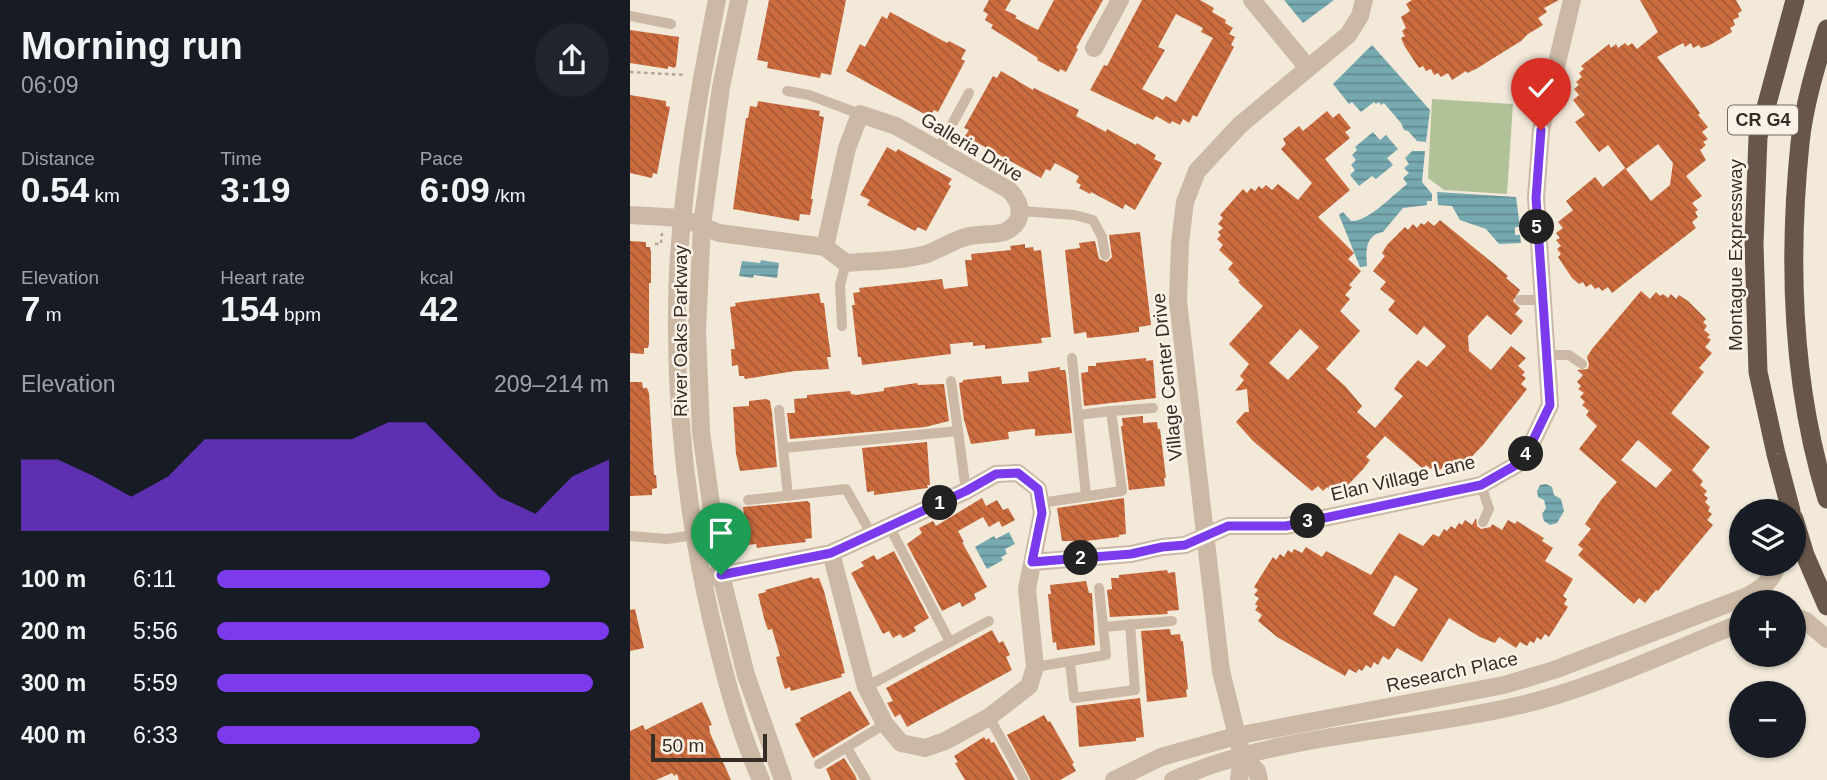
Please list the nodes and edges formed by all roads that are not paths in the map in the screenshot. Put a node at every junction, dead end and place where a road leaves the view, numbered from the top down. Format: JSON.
{"nodes":[{"id":1,"x":718,"y":0,"type":"edge"},
{"id":2,"x":738,"y":0,"type":"edge"},
{"id":3,"x":1120,"y":0,"type":"edge"},
{"id":4,"x":1252,"y":0,"type":"edge"},
{"id":5,"x":1364,"y":0,"type":"edge"},
{"id":6,"x":1572,"y":0,"type":"edge"},
{"id":7,"x":1795,"y":0,"type":"edge"},
{"id":8,"x":630,"y":16,"type":"edge"},
{"id":9,"x":671,"y":24,"type":"dead end"},
{"id":10,"x":1827,"y":29,"type":"edge"},
{"id":11,"x":1094,"y":48,"type":"dead end"},
{"id":12,"x":1308,"y":68,"type":"junction"},
{"id":13,"x":787,"y":91,"type":"dead end"},
{"id":14,"x":969,"y":93,"type":"dead end"},
{"id":15,"x":860,"y":114,"type":"junction"},
{"id":16,"x":938,"y":150,"type":"junction"},
{"id":17,"x":1021,"y":211,"type":"junction"},
{"id":18,"x":630,"y":215,"type":"edge"},
{"id":19,"x":682,"y":218,"type":"junction"},
{"id":20,"x":702,"y":225,"type":"junction"},
{"id":21,"x":825,"y":247,"type":"junction"},
{"id":22,"x":1105,"y":255,"type":"dead end"},
{"id":23,"x":846,"y":263,"type":"junction"},
{"id":24,"x":1520,"y":300,"type":"dead end"},
{"id":25,"x":1541,"y":300,"type":"junction"},
{"id":26,"x":842,"y":326,"type":"dead end"},
{"id":27,"x":1547,"y":355,"type":"junction"},
{"id":28,"x":1072,"y":358,"type":"dead end"},
{"id":29,"x":1582,"y":364,"type":"dead end"},
{"id":30,"x":951,"y":381,"type":"dead end"},
{"id":31,"x":1153,"y":408,"type":"dead end"},
{"id":32,"x":779,"y":410,"type":"dead end"},
{"id":33,"x":1111,"y":411,"type":"junction"},
{"id":34,"x":1077,"y":415,"type":"junction"},
{"id":35,"x":958,"y":431,"type":"junction"},
{"id":36,"x":783,"y":448,"type":"junction"},
{"id":37,"x":1481,"y":485,"type":"junction"},
{"id":38,"x":1784,"y":485,"type":"junction"},
{"id":39,"x":966,"y":491,"type":"junction"},
{"id":40,"x":788,"y":496,"type":"junction"},
{"id":41,"x":1086,"y":496,"type":"junction"},
{"id":42,"x":1781,"y":499,"type":"edge"},
{"id":43,"x":1788,"y":499,"type":"edge"},
{"id":44,"x":1827,"y":499,"type":"edge"},
{"id":45,"x":748,"y":500,"type":"dead end"},
{"id":46,"x":1040,"y":503,"type":"junction"},
{"id":47,"x":1483,"y":523,"type":"dead end"},
{"id":48,"x":889,"y":526,"type":"junction"},
{"id":49,"x":694,"y":535,"type":"junction"},
{"id":50,"x":872,"y":535,"type":"junction"},
{"id":51,"x":1207,"y":535,"type":"junction"},
{"id":52,"x":630,"y":536,"type":"edge"},
{"id":53,"x":831,"y":553,"type":"junction"},
{"id":54,"x":1806,"y":557,"type":"edge"},
{"id":55,"x":1032,"y":562,"type":"junction"},
{"id":56,"x":721,"y":575,"type":"junction"},
{"id":57,"x":1772,"y":576,"type":"edge"},
{"id":58,"x":702,"y":579,"type":"junction"},
{"id":59,"x":1099,"y":588,"type":"dead end"},
{"id":60,"x":1827,"y":606,"type":"edge"},
{"id":61,"x":989,"y":621,"type":"dead end"},
{"id":62,"x":1172,"y":621,"type":"dead end"},
{"id":63,"x":1806,"y":621,"type":"edge"},
{"id":64,"x":1130,"y":624,"type":"junction"},
{"id":65,"x":1103,"y":627,"type":"junction"},
{"id":66,"x":1729,"y":628,"type":"edge"},
{"id":67,"x":1827,"y":639,"type":"edge"},
{"id":68,"x":950,"y":642,"type":"junction"},
{"id":69,"x":1070,"y":662,"type":"junction"},
{"id":70,"x":1035,"y":667,"type":"junction"},
{"id":71,"x":866,"y":687,"type":"junction"},
{"id":72,"x":989,"y":717,"type":"junction"},
{"id":73,"x":885,"y":724,"type":"junction"},
{"id":74,"x":1236,"y":736,"type":"junction"},
{"id":75,"x":847,"y":748,"type":"junction"},
{"id":76,"x":1242,"y":756,"type":"junction"},
{"id":77,"x":819,"y":764,"type":"dead end"},
{"id":78,"x":761,"y":780,"type":"edge"},
{"id":79,"x":783,"y":780,"type":"edge"},
{"id":80,"x":866,"y":780,"type":"edge"},
{"id":81,"x":1024,"y":780,"type":"edge"},
{"id":82,"x":1114,"y":780,"type":"edge"},
{"id":83,"x":1173,"y":780,"type":"edge"},
{"id":84,"x":1239,"y":780,"type":"edge"},
{"id":85,"x":1259,"y":780,"type":"edge"}],
"edges":[{"from":1,"to":19,"type":"street","name":"River Oaks Parkway"},
{"from":2,"to":20,"type":"street","name":"River Oaks Parkway"},
{"from":3,"to":11,"type":"street"},
{"from":4,"to":12,"type":"street"},
{"from":5,"to":12,"type":"street","name":"Village Center Drive"},
{"from":6,"to":25,"type":"street","name":"Elan Village Lane"},
{"from":7,"to":38,"type":"highway","name":"Montague Expressway","number":"CR G4"},
{"from":8,"to":9,"type":"lane"},
{"from":10,"to":44,"type":"highway","number":"CR G4"},
{"from":12,"to":51,"type":"street","name":"Village Center Drive"},
{"from":13,"to":15,"type":"lane"},
{"from":14,"to":16,"type":"lane"},
{"from":15,"to":16,"type":"street","name":"Galleria Drive"},
{"from":15,"to":21,"type":"street"},
{"from":16,"to":17,"type":"street","name":"Galleria Drive"},
{"from":17,"to":22,"type":"lane"},
{"from":17,"to":23,"type":"street","name":"Galleria Drive"},
{"from":18,"to":19,"type":"street"},
{"from":19,"to":20,"type":"street"},
{"from":19,"to":49,"type":"street","name":"River Oaks Parkway"},
{"from":20,"to":21,"type":"street"},
{"from":20,"to":56,"type":"street","name":"River Oaks Parkway"},
{"from":21,"to":23,"type":"street"},
{"from":23,"to":26,"type":"lane"},
{"from":24,"to":25,"type":"lane"},
{"from":25,"to":27,"type":"street","name":"Elan Village Lane"},
{"from":27,"to":29,"type":"lane"},
{"from":27,"to":37,"type":"street","name":"Elan Village Lane"},
{"from":28,"to":34,"type":"lane"},
{"from":30,"to":35,"type":"lane"},
{"from":31,"to":33,"type":"lane"},
{"from":32,"to":36,"type":"lane"},
{"from":33,"to":34,"type":"lane"},
{"from":33,"to":41,"type":"lane"},
{"from":34,"to":41,"type":"lane"},
{"from":35,"to":36,"type":"lane"},
{"from":35,"to":39,"type":"lane"},
{"from":36,"to":40,"type":"lane"},
{"from":37,"to":47,"type":"lane"},
{"from":37,"to":51,"type":"street","name":"Elan Village Lane"},
{"from":38,"to":42,"type":"street"},
{"from":38,"to":43,"type":"highway","name":"Montague Expressway","number":"CR G4"},
{"from":39,"to":46,"type":"street"},
{"from":39,"to":48,"type":"street"},
{"from":40,"to":45,"type":"lane"},
{"from":40,"to":50,"type":"lane"},
{"from":41,"to":46,"type":"lane"},
{"from":46,"to":55,"type":"street"},
{"from":48,"to":50,"type":"street"},
{"from":48,"to":68,"type":"lane"},
{"from":49,"to":52,"type":"lane"},
{"from":49,"to":58,"type":"street","name":"River Oaks Parkway"},
{"from":50,"to":53,"type":"street"},
{"from":51,"to":55,"type":"street","name":"Elan Village Lane"},
{"from":51,"to":74,"type":"street","name":"Village Center Drive"},
{"from":53,"to":56,"type":"street"},
{"from":53,"to":71,"type":"street"},
{"from":54,"to":60,"type":"highway"},
{"from":55,"to":70,"type":"street"},
{"from":56,"to":58,"type":"street"},
{"from":56,"to":79,"type":"street","name":"River Oaks Parkway"},
{"from":57,"to":74,"type":"street","name":"Research Place"},
{"from":58,"to":78,"type":"street","name":"River Oaks Parkway"},
{"from":59,"to":65,"type":"lane"},
{"from":61,"to":68,"type":"lane"},
{"from":62,"to":64,"type":"lane"},
{"from":63,"to":67,"type":"street"},
{"from":64,"to":65,"type":"lane"},
{"from":64,"to":69,"type":"lane"},
{"from":65,"to":69,"type":"lane"},
{"from":66,"to":76,"type":"street"},
{"from":68,"to":71,"type":"lane"},
{"from":69,"to":70,"type":"lane"},
{"from":70,"to":72,"type":"street"},
{"from":71,"to":73,"type":"street"},
{"from":72,"to":73,"type":"street"},
{"from":72,"to":81,"type":"lane"},
{"from":73,"to":75,"type":"lane"},
{"from":74,"to":76,"type":"street","name":"Village Center Drive"},
{"from":74,"to":82,"type":"street","name":"Research Place"},
{"from":75,"to":77,"type":"lane"},
{"from":75,"to":80,"type":"lane"},
{"from":76,"to":83,"type":"street"},
{"from":76,"to":84,"type":"street"},
{"from":76,"to":85,"type":"street"}]}
